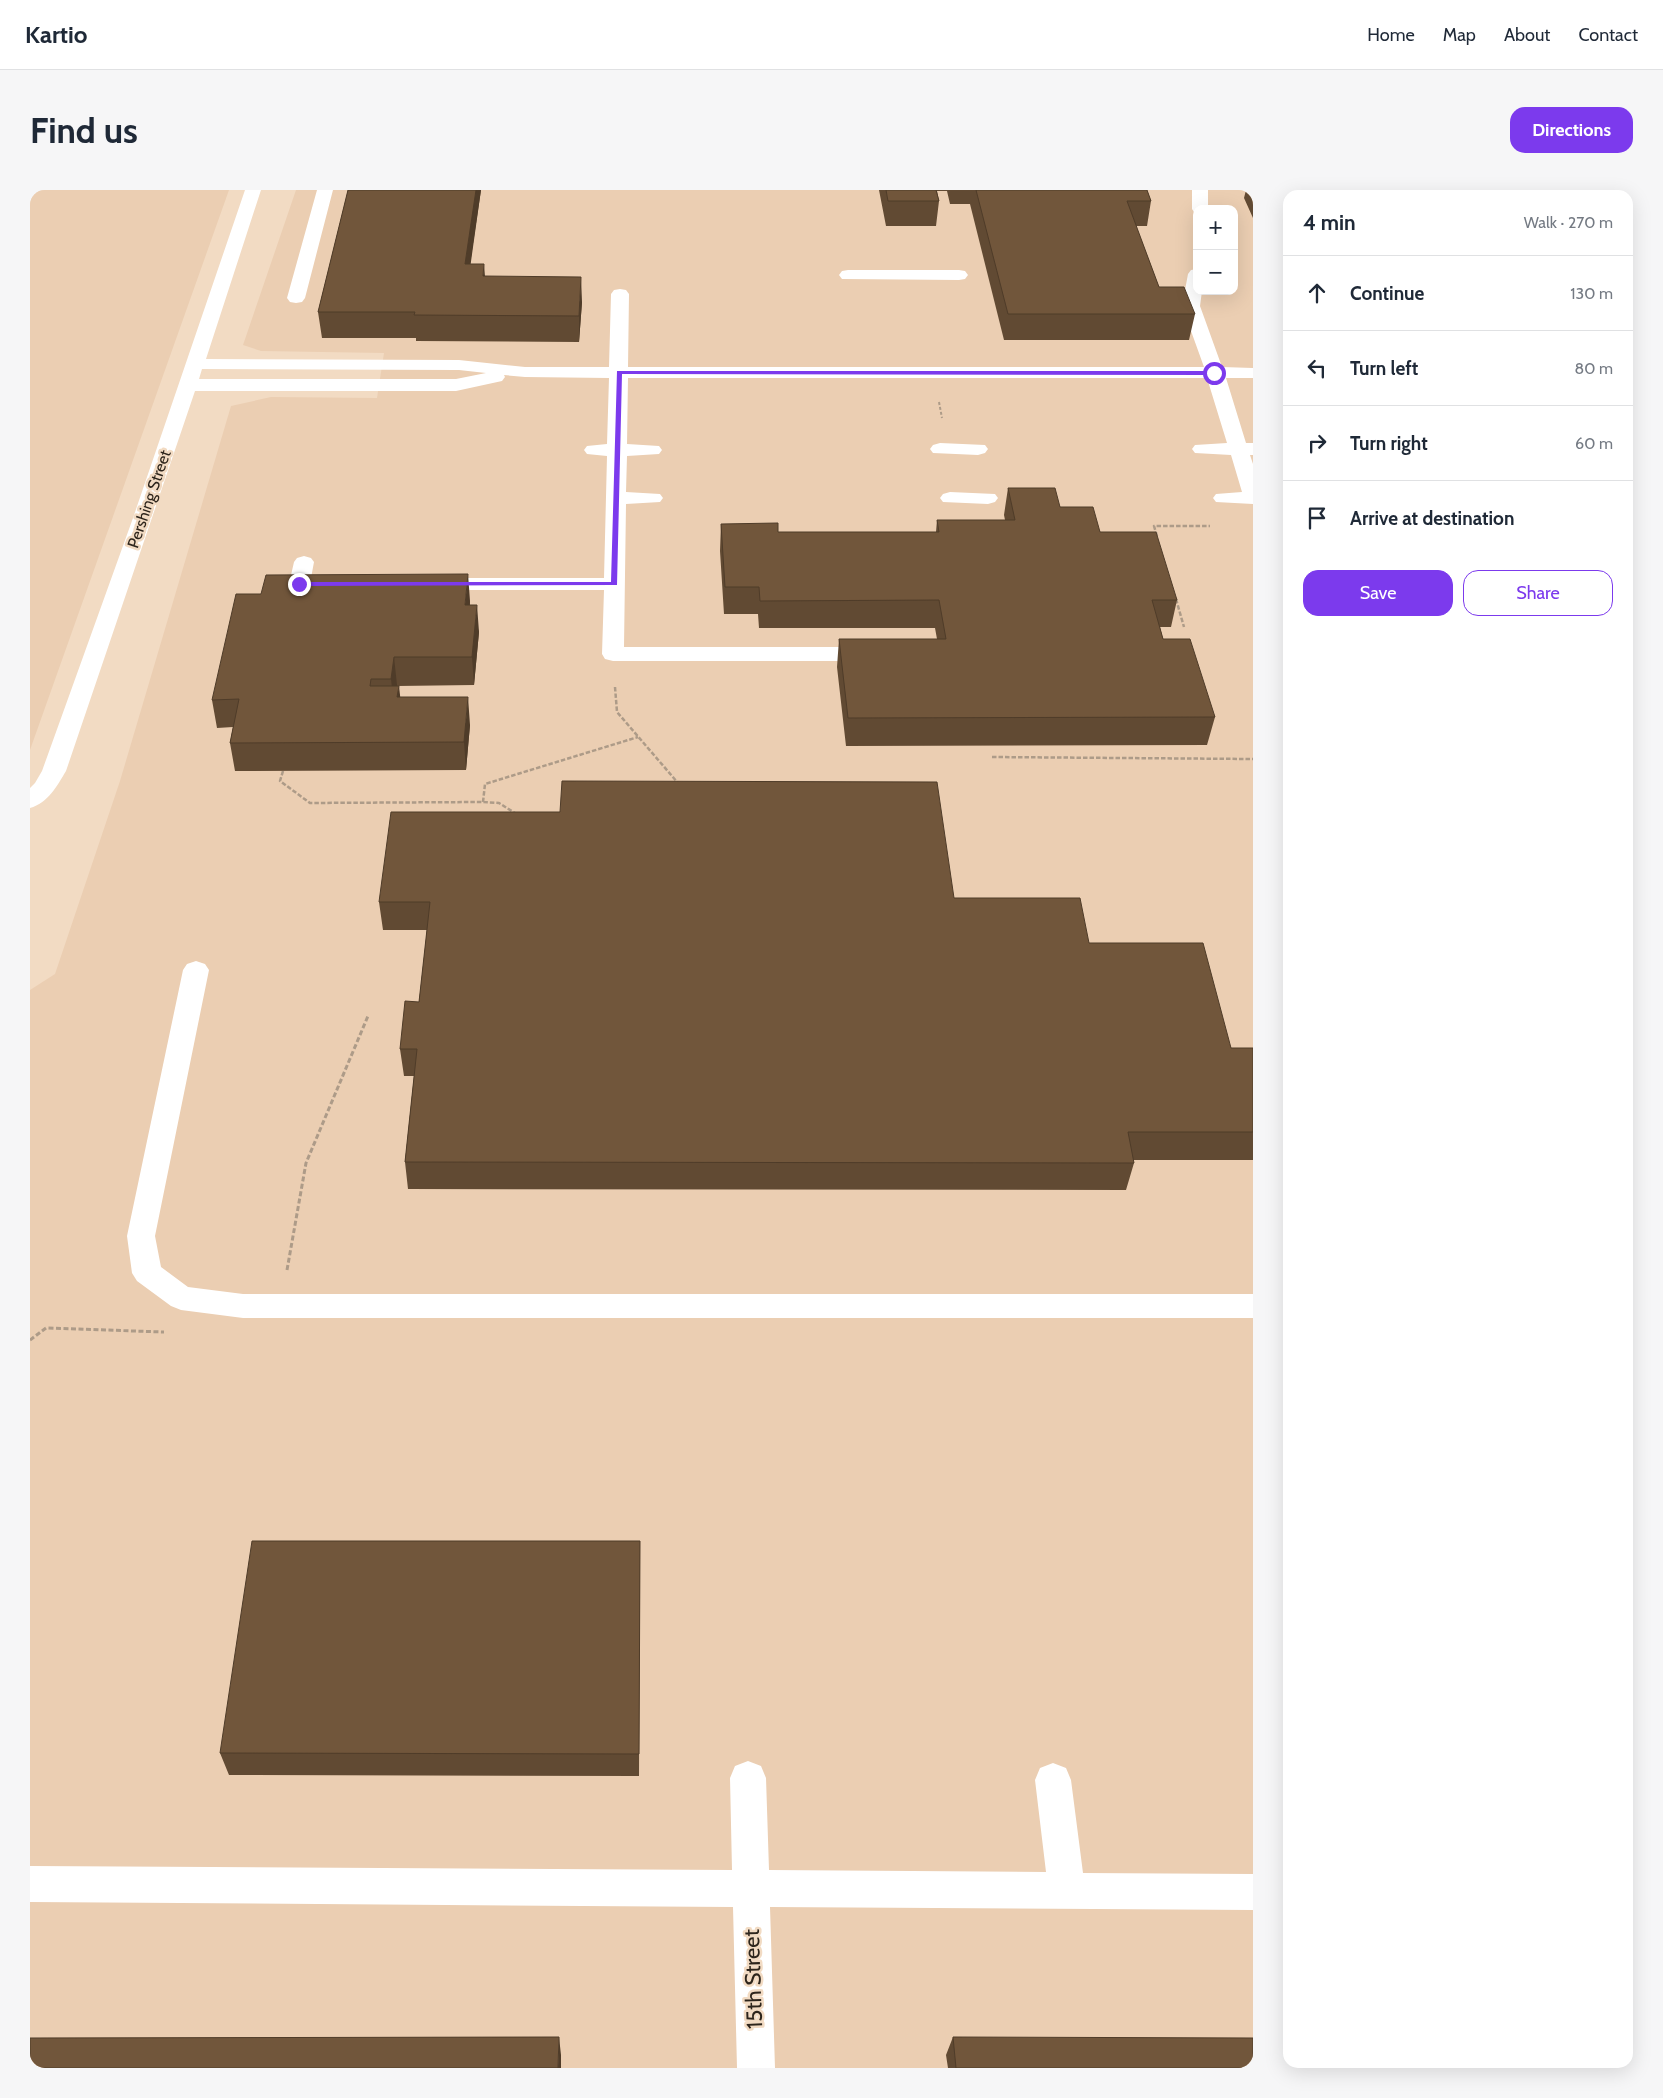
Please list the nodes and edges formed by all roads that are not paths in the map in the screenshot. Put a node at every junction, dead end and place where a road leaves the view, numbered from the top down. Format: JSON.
{"nodes":[{"id":1,"x":253,"y":190,"type":"edge"},
{"id":2,"x":324,"y":190,"type":"edge"},
{"id":3,"x":1200,"y":190,"type":"edge"},
{"id":4,"x":1200,"y":205,"type":"edge"},
{"id":5,"x":848,"y":275,"type":"dead end"},
{"id":6,"x":959,"y":275,"type":"dead end"},
{"id":7,"x":620,"y":294,"type":"dead end"},
{"id":8,"x":1193,"y":295,"type":"edge"},
{"id":9,"x":296,"y":298,"type":"dead end"},
{"id":10,"x":195,"y":364,"type":"junction"},
{"id":11,"x":525,"y":372,"type":"junction"},
{"id":12,"x":619,"y":372,"type":"junction"},
{"id":13,"x":1214,"y":373,"type":"junction"},
{"id":14,"x":1253,"y":373,"type":"edge"},
{"id":15,"x":188,"y":385,"type":"junction"},
{"id":16,"x":940,"y":449,"type":"dead end"},
{"id":17,"x":978,"y":449,"type":"dead end"},
{"id":18,"x":1202,"y":449,"type":"dead end"},
{"id":19,"x":1246,"y":449,"type":"edge"},
{"id":20,"x":594,"y":450,"type":"dead end"},
{"id":21,"x":617,"y":450,"type":"junction"},
{"id":22,"x":652,"y":450,"type":"dead end"},
{"id":23,"x":1253,"y":497,"type":"edge"},
{"id":24,"x":616,"y":498,"type":"junction"},
{"id":25,"x":653,"y":498,"type":"dead end"},
{"id":26,"x":950,"y":498,"type":"dead end"},
{"id":27,"x":988,"y":498,"type":"dead end"},
{"id":28,"x":1223,"y":498,"type":"dead end"},
{"id":29,"x":304,"y":562,"type":"dead end"},
{"id":30,"x":348,"y":584,"type":"edge"},
{"id":31,"x":408,"y":584,"type":"edge"},
{"id":32,"x":614,"y":584,"type":"junction"},
{"id":33,"x":897,"y":654,"type":"edge"},
{"id":34,"x":30,"y":800,"type":"edge"},
{"id":35,"x":196,"y":970,"type":"dead end"},
{"id":36,"x":1253,"y":1306,"type":"edge"},
{"id":37,"x":748,"y":1778,"type":"dead end"},
{"id":38,"x":1053,"y":1780,"type":"dead end"},
{"id":39,"x":30,"y":1884,"type":"edge"},
{"id":40,"x":750,"y":1890,"type":"junction"},
{"id":41,"x":1067,"y":1891,"type":"junction"},
{"id":42,"x":1253,"y":1892,"type":"edge"},
{"id":43,"x":756,"y":2068,"type":"edge"}],
"edges":[{"from":1,"to":10,"type":"street","name":"Pershing Street"},
{"from":2,"to":9,"type":"street"},
{"from":3,"to":4,"type":"street"},
{"from":5,"to":6,"type":"street"},
{"from":7,"to":12,"type":"street"},
{"from":8,"to":13,"type":"street"},
{"from":10,"to":11,"type":"street"},
{"from":10,"to":15,"type":"street","name":"Pershing Street"},
{"from":11,"to":12,"type":"street"},
{"from":11,"to":15,"type":"street"},
{"from":12,"to":13,"type":"street"},
{"from":12,"to":21,"type":"street"},
{"from":13,"to":14,"type":"street"},
{"from":13,"to":19,"type":"street"},
{"from":15,"to":34,"type":"street","name":"Pershing Street"},
{"from":16,"to":17,"type":"street"},
{"from":18,"to":19,"type":"street"},
{"from":19,"to":23,"type":"street"},
{"from":20,"to":21,"type":"street"},
{"from":21,"to":22,"type":"street"},
{"from":21,"to":24,"type":"street"},
{"from":23,"to":28,"type":"street"},
{"from":24,"to":25,"type":"street"},
{"from":24,"to":32,"type":"street"},
{"from":26,"to":27,"type":"street"},
{"from":29,"to":30,"type":"street"},
{"from":31,"to":32,"type":"street"},
{"from":32,"to":33,"type":"street"},
{"from":35,"to":36,"type":"street"},
{"from":37,"to":40,"type":"street","name":"15th Street"},
{"from":38,"to":41,"type":"street"},
{"from":39,"to":40,"type":"street"},
{"from":40,"to":41,"type":"street"},
{"from":40,"to":43,"type":"street","name":"15th Street"},
{"from":41,"to":42,"type":"street"}]}
